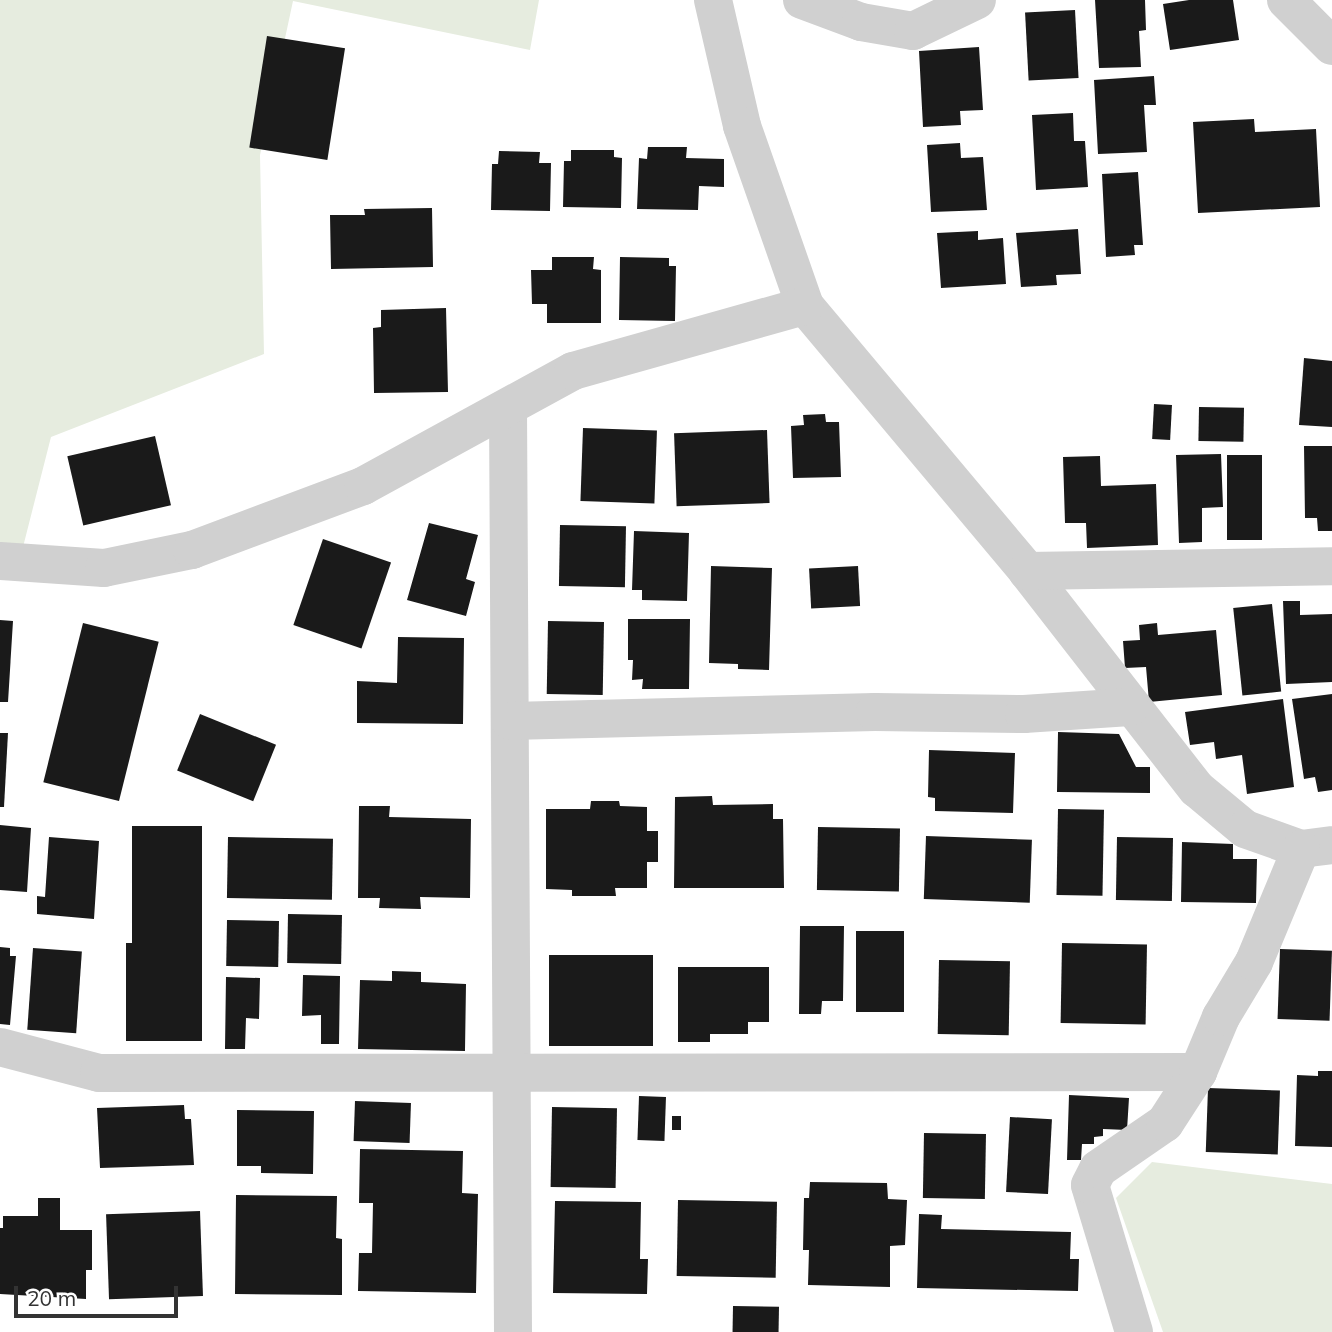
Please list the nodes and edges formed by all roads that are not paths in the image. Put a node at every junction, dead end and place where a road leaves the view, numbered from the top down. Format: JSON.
{"nodes":[{"id":1,"x":713,"y":0,"type":"edge"},
{"id":2,"x":802,"y":0,"type":"edge"},
{"id":3,"x":977,"y":0,"type":"edge"},
{"id":4,"x":1286,"y":0,"type":"edge"},
{"id":5,"x":1332,"y":46,"type":"edge"},
{"id":6,"x":805,"y":306,"type":"junction"},
{"id":7,"x":508,"y":408,"type":"junction"},
{"id":8,"x":0,"y":561,"type":"edge"},
{"id":9,"x":1332,"y":566,"type":"edge"},
{"id":10,"x":1027,"y":571,"type":"junction"},
{"id":11,"x":1130,"y":707,"type":"junction"},
{"id":12,"x":509,"y":721,"type":"junction"},
{"id":13,"x":1317,"y":847,"type":"edge"},
{"id":14,"x":0,"y":1047,"type":"edge"},
{"id":15,"x":1198,"y":1072,"type":"junction"},
{"id":16,"x":512,"y":1073,"type":"junction"},
{"id":17,"x":513,"y":1332,"type":"edge"},
{"id":18,"x":1134,"y":1332,"type":"edge"}],
"edges":[{"from":1,"to":6,"type":"street"},
{"from":2,"to":3,"type":"street"},
{"from":4,"to":5,"type":"street"},
{"from":6,"to":7,"type":"street"},
{"from":6,"to":10,"type":"street"},
{"from":7,"to":8,"type":"street"},
{"from":7,"to":12,"type":"street"},
{"from":9,"to":10,"type":"street"},
{"from":10,"to":11,"type":"street"},
{"from":11,"to":12,"type":"street"},
{"from":11,"to":13,"type":"street"},
{"from":12,"to":16,"type":"street"},
{"from":13,"to":15,"type":"street"},
{"from":14,"to":16,"type":"street"},
{"from":15,"to":16,"type":"street"},
{"from":15,"to":18,"type":"street"},
{"from":16,"to":17,"type":"street"}]}
